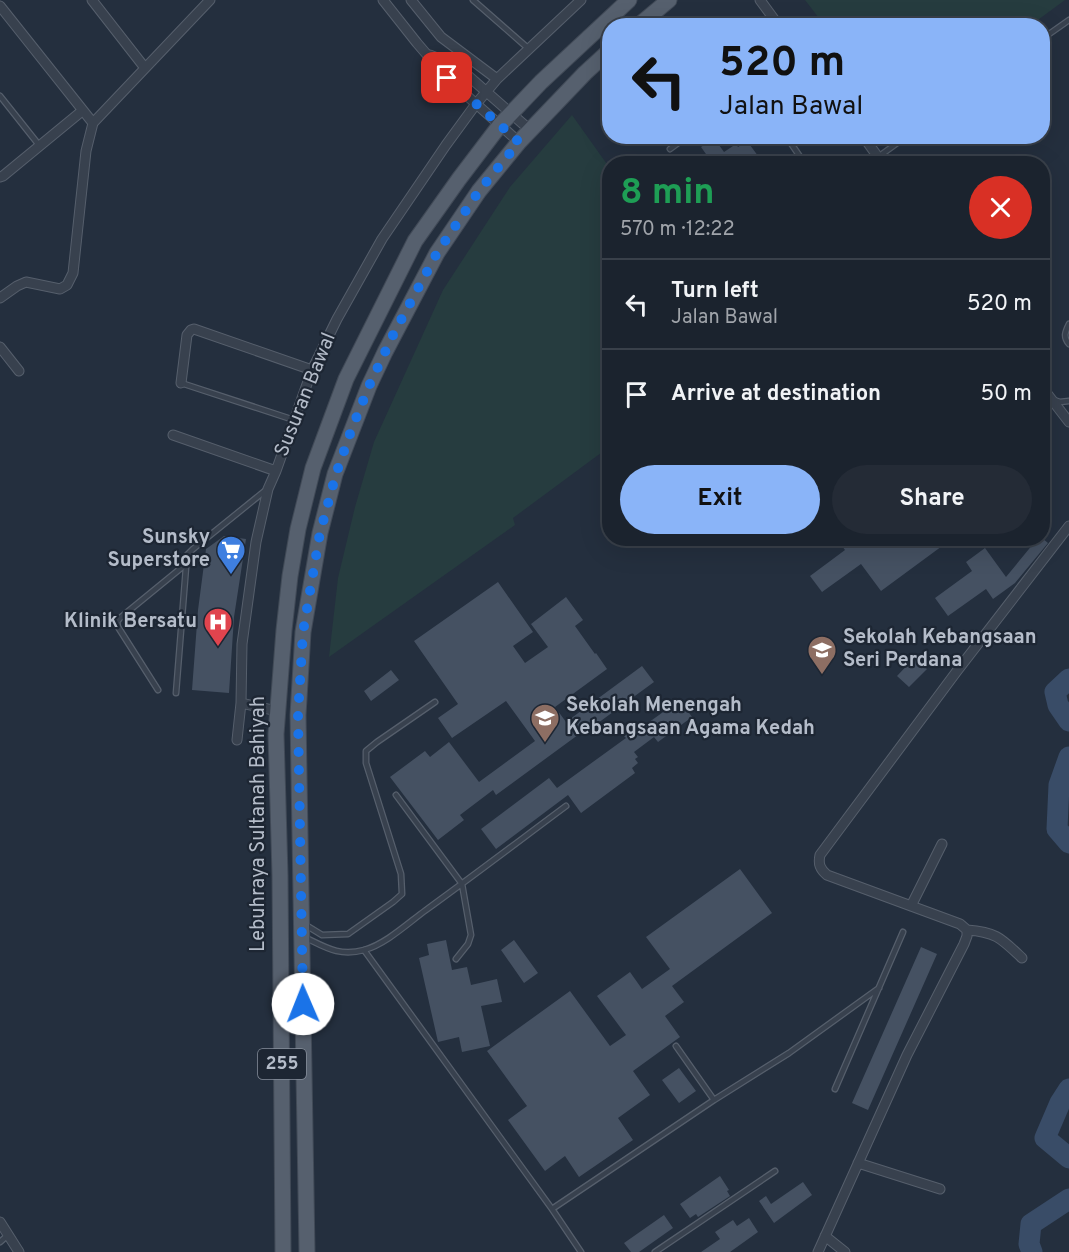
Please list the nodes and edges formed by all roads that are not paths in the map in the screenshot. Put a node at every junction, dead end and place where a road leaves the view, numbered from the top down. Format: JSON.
{"nodes":[{"id":1,"x":92,"y":0,"type":"edge"},
{"id":2,"x":210,"y":0,"type":"edge"},
{"id":3,"x":411,"y":0,"type":"edge"},
{"id":4,"x":473,"y":0,"type":"edge"},
{"id":5,"x":581,"y":0,"type":"edge"},
{"id":6,"x":629,"y":0,"type":"edge"},
{"id":7,"x":669,"y":0,"type":"edge"},
{"id":8,"x":760,"y":0,"type":"edge"},
{"id":9,"x":389,"y":2,"type":"edge"},
{"id":10,"x":0,"y":6,"type":"edge"},
{"id":11,"x":610,"y":18,"type":"edge"},
{"id":12,"x":648,"y":18,"type":"edge"},
{"id":13,"x":773,"y":18,"type":"edge"},
{"id":14,"x":1069,"y":20,"type":"edge"},
{"id":15,"x":602,"y":25,"type":"edge"},
{"id":16,"x":1050,"y":33,"type":"edge"},
{"id":17,"x":530,"y":50,"type":"junction"},
{"id":18,"x":428,"y":54,"type":"junction"},
{"id":19,"x":602,"y":57,"type":"edge"},
{"id":20,"x":145,"y":68,"type":"junction"},
{"id":21,"x":497,"y":79,"type":"junction"},
{"id":22,"x":486,"y":92,"type":"junction"},
{"id":23,"x":0,"y":96,"type":"edge"},
{"id":24,"x":476,"y":104,"type":"junction"},
{"id":25,"x":82,"y":111,"type":"junction"},
{"id":26,"x":506,"y":119,"type":"junction"},
{"id":27,"x":93,"y":123,"type":"junction"},
{"id":28,"x":524,"y":136,"type":"junction"},
{"id":29,"x":677,"y":144,"type":"edge"},
{"id":30,"x":898,"y":144,"type":"edge"},
{"id":31,"x":39,"y":145,"type":"junction"},
{"id":32,"x":670,"y":149,"type":"dead end"},
{"id":33,"x":885,"y":156,"type":"edge"},
{"id":34,"x":0,"y":177,"type":"edge"},
{"id":35,"x":0,"y":298,"type":"edge"},
{"id":36,"x":1069,"y":324,"type":"edge"},
{"id":37,"x":1069,"y":344,"type":"edge"},
{"id":38,"x":0,"y":347,"type":"edge"},
{"id":39,"x":312,"y":370,"type":"junction"},
{"id":40,"x":19,"y":371,"type":"dead end"},
{"id":41,"x":182,"y":383,"type":"joint"},
{"id":42,"x":1050,"y":397,"type":"edge"},
{"id":43,"x":1052,"y":399,"type":"junction"},
{"id":44,"x":1069,"y":401,"type":"edge"},
{"id":45,"x":294,"y":420,"type":"junction"},
{"id":46,"x":1069,"y":422,"type":"edge"},
{"id":47,"x":173,"y":435,"type":"dead end"},
{"id":48,"x":276,"y":471,"type":"junction"},
{"id":49,"x":268,"y":489,"type":"junction"},
{"id":50,"x":1069,"y":526,"type":"edge"},
{"id":51,"x":186,"y":564,"type":"junction"},
{"id":52,"x":158,"y":690,"type":"dead end"},
{"id":53,"x":176,"y":693,"type":"dead end"},
{"id":54,"x":435,"y":702,"type":"dead end"},
{"id":55,"x":242,"y":703,"type":"junction"},
{"id":56,"x":277,"y":711,"type":"junction"},
{"id":57,"x":237,"y":740,"type":"dead end"},
{"id":58,"x":396,"y":795,"type":"dead end"},
{"id":59,"x":566,"y":806,"type":"dead end"},
{"id":60,"x":942,"y":844,"type":"dead end"},
{"id":61,"x":462,"y":884,"type":"junction"},
{"id":62,"x":911,"y":906,"type":"junction"},
{"id":63,"x":302,"y":929,"type":"junction"},
{"id":64,"x":967,"y":930,"type":"junction"},
{"id":65,"x":903,"y":932,"type":"dead end"},
{"id":66,"x":364,"y":950,"type":"junction"},
{"id":67,"x":1022,"y":958,"type":"dead end"},
{"id":68,"x":456,"y":959,"type":"dead end"},
{"id":69,"x":879,"y":988,"type":"junction"},
{"id":70,"x":676,"y":1046,"type":"dead end"},
{"id":71,"x":835,"y":1089,"type":"dead end"},
{"id":72,"x":714,"y":1100,"type":"junction"},
{"id":73,"x":858,"y":1163,"type":"junction"},
{"id":74,"x":775,"y":1172,"type":"dead end"},
{"id":75,"x":940,"y":1189,"type":"dead end"},
{"id":76,"x":552,"y":1209,"type":"junction"},
{"id":77,"x":0,"y":1222,"type":"edge"},
{"id":78,"x":8,"y":1235,"type":"junction"},
{"id":79,"x":825,"y":1236,"type":"junction"},
{"id":80,"x":0,"y":1242,"type":"edge"},
{"id":81,"x":19,"y":1252,"type":"edge"},
{"id":82,"x":283,"y":1252,"type":"edge"},
{"id":83,"x":307,"y":1252,"type":"edge"},
{"id":84,"x":581,"y":1252,"type":"edge"},
{"id":85,"x":655,"y":1252,"type":"edge"},
{"id":86,"x":818,"y":1252,"type":"edge"},
{"id":87,"x":845,"y":1252,"type":"edge"}],
"edges":[{"from":1,"to":20,"type":"street"},
{"from":2,"to":20,"type":"street"},
{"from":3,"to":21,"type":"street"},
{"from":4,"to":17,"type":"lane"},
{"from":5,"to":17,"type":"street","name":"Susuran Bawal"},
{"from":6,"to":11,"type":"main road","name":"Lebuhraya Sultanah Bahiyah","number":"255"},
{"from":7,"to":12,"type":"main road"},
{"from":8,"to":13,"type":"street"},
{"from":9,"to":18,"type":"street"},
{"from":10,"to":25,"type":"street"},
{"from":14,"to":16,"type":"lane"},
{"from":15,"to":26,"type":"main road","name":"Lebuhraya Sultanah Bahiyah","number":"255"},
{"from":17,"to":21,"type":"street","name":"Susuran Bawal"},
{"from":18,"to":22,"type":"street"},
{"from":18,"to":24,"type":"street"},
{"from":19,"to":28,"type":"main road","name":"Lebuhraya Sultanah Bahiyah","number":"255"},
{"from":20,"to":27,"type":"street"},
{"from":21,"to":22,"type":"street","name":"Susuran Bawal"},
{"from":22,"to":24,"type":"street","name":"Susuran Bawal"},
{"from":22,"to":26,"type":"street"},
{"from":23,"to":31,"type":"lane"},
{"from":24,"to":26,"type":"street"},
{"from":24,"to":39,"type":"street","name":"Susuran Bawal"},
{"from":25,"to":27,"type":"street"},
{"from":25,"to":31,"type":"street"},
{"from":26,"to":28,"type":"street"},
{"from":26,"to":28,"type":"street"},
{"from":26,"to":56,"type":"main road","name":"Lebuhraya Sultanah Bahiyah","number":"255"},
{"from":27,"to":35,"type":"street"},
{"from":28,"to":63,"type":"main road","name":"Lebuhraya Sultanah Bahiyah","number":"255"},
{"from":29,"to":32,"type":"lane"},
{"from":30,"to":33,"type":"lane"},
{"from":31,"to":34,"type":"street"},
{"from":36,"to":37,"type":"lane"},
{"from":38,"to":40,"type":"street"},
{"from":39,"to":41,"type":"street"},
{"from":39,"to":45,"type":"street","name":"Susuran Bawal"},
{"from":41,"to":45,"type":"lane"},
{"from":42,"to":43,"type":"street"},
{"from":43,"to":44,"type":"lane"},
{"from":43,"to":46,"type":"street"},
{"from":45,"to":48,"type":"street","name":"Susuran Bawal"},
{"from":47,"to":48,"type":"street"},
{"from":48,"to":49,"type":"street","name":"Susuran Bawal"},
{"from":49,"to":51,"type":"lane"},
{"from":49,"to":55,"type":"street","name":"Susuran Bawal"},
{"from":50,"to":62,"type":"street"},
{"from":51,"to":52,"type":"lane"},
{"from":51,"to":53,"type":"lane"},
{"from":54,"to":63,"type":"lane"},
{"from":55,"to":56,"type":"street"},
{"from":55,"to":57,"type":"street","name":"Susuran Bawal"},
{"from":56,"to":82,"type":"main road","name":"Lebuhraya Sultanah Bahiyah","number":"255"},
{"from":58,"to":61,"type":"lane"},
{"from":59,"to":61,"type":"lane"},
{"from":60,"to":62,"type":"street"},
{"from":61,"to":66,"type":"lane"},
{"from":61,"to":68,"type":"lane"},
{"from":62,"to":64,"type":"street"},
{"from":63,"to":66,"type":"lane"},
{"from":63,"to":83,"type":"main road","name":"Lebuhraya Sultanah Bahiyah","number":"255"},
{"from":64,"to":67,"type":"street"},
{"from":64,"to":73,"type":"street"},
{"from":65,"to":69,"type":"lane"},
{"from":66,"to":76,"type":"lane"},
{"from":69,"to":71,"type":"lane"},
{"from":69,"to":72,"type":"lane"},
{"from":70,"to":72,"type":"lane"},
{"from":72,"to":76,"type":"lane"},
{"from":73,"to":75,"type":"street"},
{"from":73,"to":79,"type":"street"},
{"from":74,"to":85,"type":"lane"},
{"from":76,"to":84,"type":"lane"},
{"from":77,"to":78,"type":"street"},
{"from":78,"to":80,"type":"lane"},
{"from":78,"to":81,"type":"street"},
{"from":79,"to":86,"type":"street"},
{"from":79,"to":87,"type":"street"}]}
